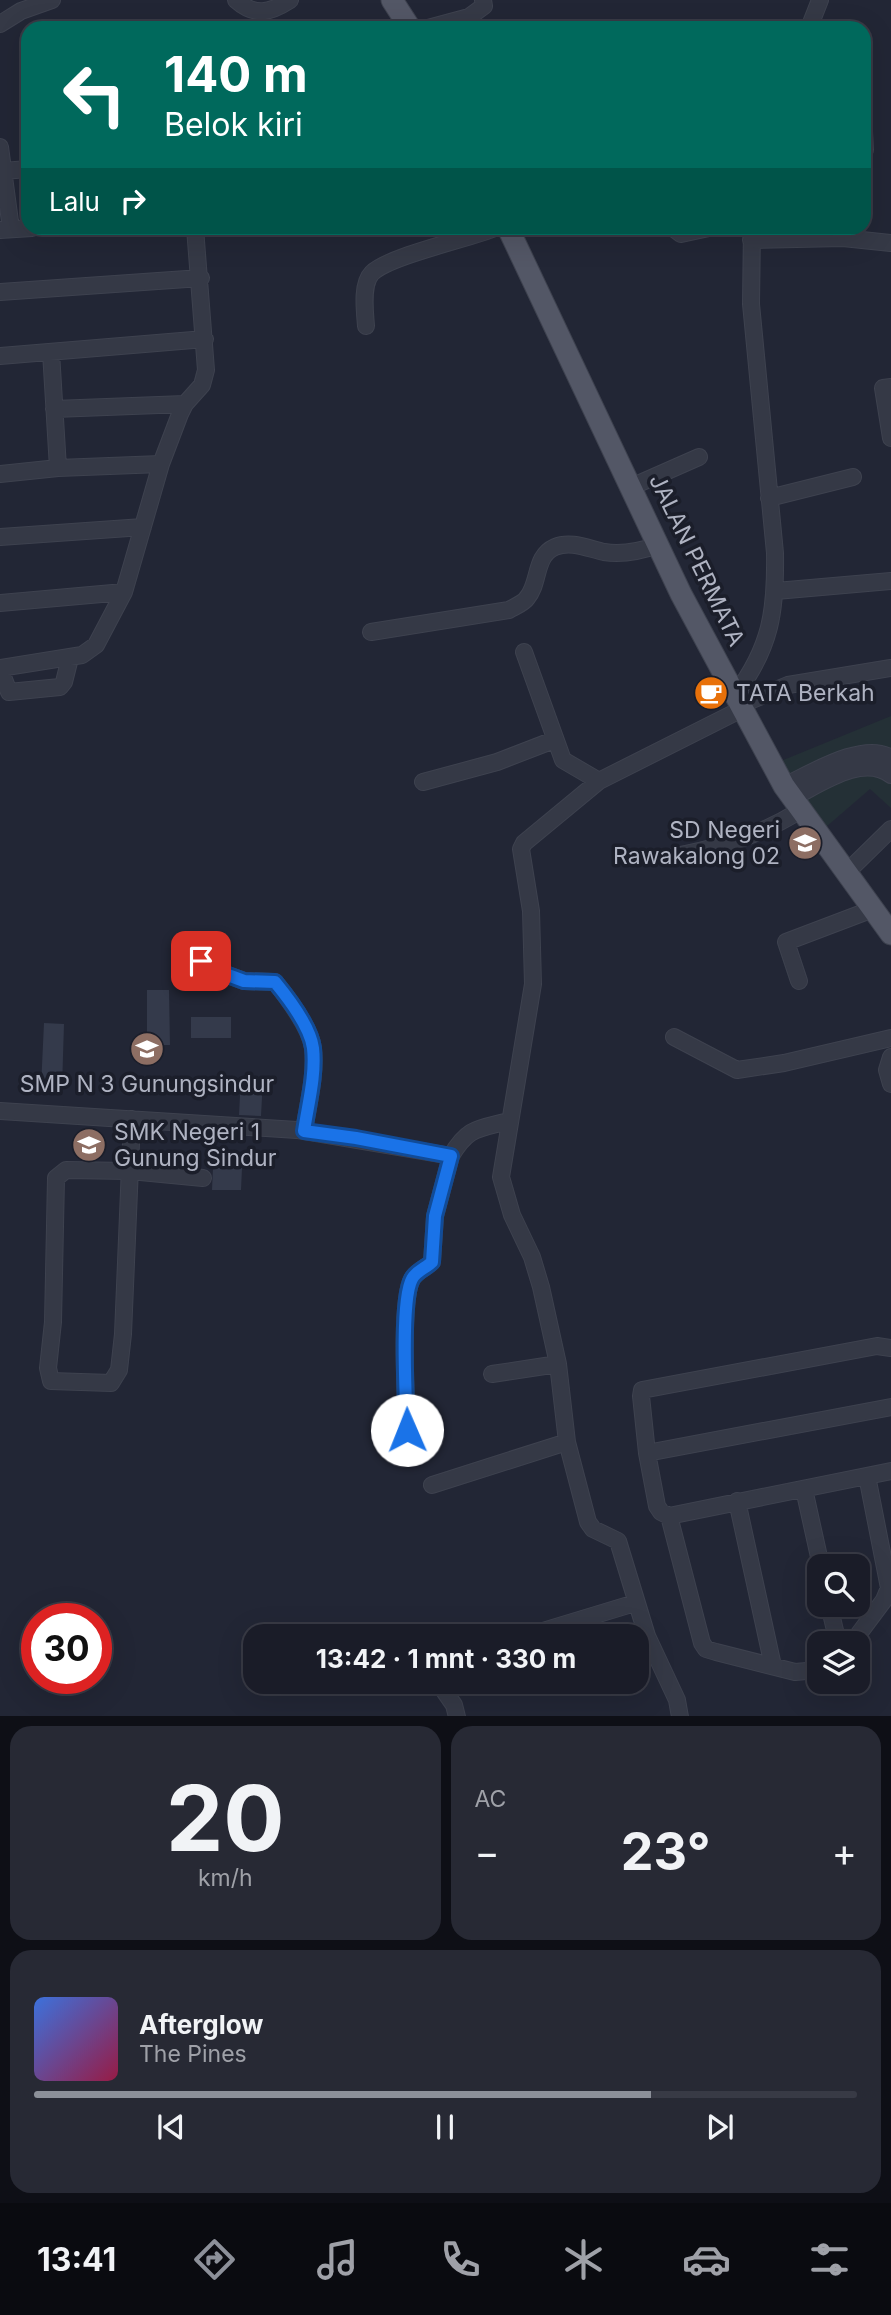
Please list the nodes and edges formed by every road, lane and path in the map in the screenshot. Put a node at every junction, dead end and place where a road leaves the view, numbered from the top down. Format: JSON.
{"nodes":[{"id":1,"x":52,"y":0,"type":"edge"},
{"id":2,"x":236,"y":0,"type":"edge"},
{"id":3,"x":289,"y":0,"type":"edge"},
{"id":4,"x":392,"y":0,"type":"edge"},
{"id":5,"x":483,"y":0,"type":"edge"},
{"id":6,"x":820,"y":0,"type":"edge"},
{"id":7,"x":20,"y":5,"type":"edge"},
{"id":8,"x":260,"y":20,"type":"edge"},
{"id":9,"x":406,"y":21,"type":"edge"},
{"id":10,"x":451,"y":21,"type":"edge"},
{"id":11,"x":812,"y":21,"type":"edge"},
{"id":12,"x":0,"y":24,"type":"edge"},
{"id":13,"x":0,"y":147,"type":"edge"},
{"id":14,"x":21,"y":170,"type":"edge"},
{"id":15,"x":3,"y":171,"type":"junction"},
{"id":16,"x":6,"y":229,"type":"edge"},
{"id":17,"x":196,"y":235,"type":"edge"},
{"id":18,"x":473,"y":235,"type":"edge"},
{"id":19,"x":511,"y":235,"type":"edge"},
{"id":20,"x":752,"y":235,"type":"edge"},
{"id":21,"x":783,"y":235,"type":"edge"},
{"id":22,"x":891,"y":243,"type":"edge"},
{"id":23,"x":201,"y":278,"type":"junction"},
{"id":24,"x":0,"y":292,"type":"edge"},
{"id":25,"x":366,"y":327,"type":"dead end"},
{"id":26,"x":205,"y":339,"type":"junction"},
{"id":27,"x":51,"y":352,"type":"junction"},
{"id":28,"x":0,"y":356,"type":"edge"},
{"id":29,"x":891,"y":387,"type":"edge"},
{"id":30,"x":185,"y":404,"type":"junction"},
{"id":31,"x":54,"y":409,"type":"junction"},
{"id":32,"x":891,"y":438,"type":"edge"},
{"id":33,"x":699,"y":457,"type":"dead end"},
{"id":34,"x":161,"y":464,"type":"junction"},
{"id":35,"x":58,"y":468,"type":"junction"},
{"id":36,"x":0,"y":474,"type":"edge"},
{"id":37,"x":853,"y":477,"type":"dead end"},
{"id":38,"x":631,"y":487,"type":"junction"},
{"id":39,"x":769,"y":498,"type":"junction"},
{"id":40,"x":143,"y":527,"type":"junction"},
{"id":41,"x":0,"y":537,"type":"edge"},
{"id":42,"x":658,"y":544,"type":"junction"},
{"id":43,"x":891,"y":581,"type":"edge"},
{"id":44,"x":776,"y":591,"type":"junction"},
{"id":45,"x":124,"y":592,"type":"junction"},
{"id":46,"x":0,"y":603,"type":"edge"},
{"id":47,"x":371,"y":632,"type":"dead end"},
{"id":48,"x":524,"y":652,"type":"dead end"},
{"id":49,"x":70,"y":658,"type":"junction"},
{"id":50,"x":0,"y":668,"type":"edge"},
{"id":51,"x":891,"y":668,"type":"edge"},
{"id":52,"x":739,"y":703,"type":"junction"},
{"id":53,"x":554,"y":740,"type":"junction"},
{"id":54,"x":891,"y":758,"type":"edge"},
{"id":55,"x":891,"y":775,"type":"edge"},
{"id":56,"x":599,"y":781,"type":"junction"},
{"id":57,"x":423,"y":782,"type":"dead end"},
{"id":58,"x":792,"y":798,"type":"junction"},
{"id":59,"x":891,"y":829,"type":"edge"},
{"id":60,"x":676,"y":856,"type":"dead end"},
{"id":61,"x":846,"y":873,"type":"junction"},
{"id":62,"x":873,"y":909,"type":"junction"},
{"id":63,"x":891,"y":934,"type":"edge"},
{"id":64,"x":185,"y":952,"type":"dead end"},
{"id":65,"x":799,"y":981,"type":"dead end"},
{"id":66,"x":674,"y":1037,"type":"dead end"},
{"id":67,"x":891,"y":1038,"type":"edge"},
{"id":68,"x":891,"y":1057,"type":"edge"},
{"id":69,"x":891,"y":1084,"type":"edge"},
{"id":70,"x":0,"y":1111,"type":"edge"},
{"id":71,"x":132,"y":1119,"type":"junction"},
{"id":72,"x":509,"y":1121,"type":"junction"},
{"id":73,"x":304,"y":1131,"type":"junction"},
{"id":74,"x":451,"y":1156,"type":"junction"},
{"id":75,"x":130,"y":1171,"type":"junction"},
{"id":76,"x":203,"y":1178,"type":"dead end"},
{"id":77,"x":891,"y":1349,"type":"edge"},
{"id":78,"x":558,"y":1364,"type":"junction"},
{"id":79,"x":492,"y":1374,"type":"dead end"},
{"id":80,"x":891,"y":1407,"type":"edge"},
{"id":81,"x":407,"y":1430,"type":"dead end"},
{"id":82,"x":567,"y":1442,"type":"junction"},
{"id":83,"x":647,"y":1453,"type":"junction"},
{"id":84,"x":891,"y":1471,"type":"edge"},
{"id":85,"x":867,"y":1476,"type":"junction"},
{"id":86,"x":432,"y":1485,"type":"dead end"},
{"id":87,"x":804,"y":1489,"type":"junction"},
{"id":88,"x":737,"y":1501,"type":"junction"},
{"id":89,"x":669,"y":1516,"type":"junction"},
{"id":90,"x":818,"y":1554,"type":"edge"},
{"id":91,"x":635,"y":1602,"type":"junction"},
{"id":92,"x":564,"y":1624,"type":"edge"},
{"id":93,"x":861,"y":1631,"type":"edge"},
{"id":94,"x":773,"y":1666,"type":"junction"},
{"id":95,"x":807,"y":1671,"type":"edge"},
{"id":96,"x":446,"y":1694,"type":"edge"},
{"id":97,"x":457,"y":1716,"type":"edge"},
{"id":98,"x":680,"y":1716,"type":"edge"}],
"edges":[{"from":1,"to":7,"type":"street"},
{"from":2,"to":8,"type":"street"},
{"from":3,"to":8,"type":"street"},
{"from":4,"to":9,"type":"main road"},
{"from":5,"to":10,"type":"street"},
{"from":6,"to":11,"type":"street"},
{"from":7,"to":12,"type":"street"},
{"from":13,"to":15,"type":"street"},
{"from":14,"to":15,"type":"street"},
{"from":15,"to":16,"type":"street"},
{"from":17,"to":23,"type":"street"},
{"from":18,"to":25,"type":"street"},
{"from":19,"to":38,"type":"main road","name":"JALAN PERMATA"},
{"from":20,"to":39,"type":"street"},
{"from":21,"to":22,"type":"street"},
{"from":23,"to":24,"type":"street"},
{"from":23,"to":26,"type":"street"},
{"from":26,"to":27,"type":"street"},
{"from":26,"to":30,"type":"street"},
{"from":27,"to":28,"type":"street"},
{"from":27,"to":31,"type":"street"},
{"from":29,"to":32,"type":"street"},
{"from":30,"to":31,"type":"street"},
{"from":30,"to":34,"type":"street"},
{"from":31,"to":35,"type":"street"},
{"from":33,"to":38,"type":"street"},
{"from":34,"to":35,"type":"street"},
{"from":34,"to":40,"type":"street"},
{"from":35,"to":36,"type":"street"},
{"from":37,"to":39,"type":"street"},
{"from":38,"to":42,"type":"main road","name":"JALAN PERMATA"},
{"from":39,"to":44,"type":"street"},
{"from":40,"to":41,"type":"street"},
{"from":40,"to":45,"type":"street"},
{"from":42,"to":47,"type":"street"},
{"from":42,"to":52,"type":"main road","name":"JALAN PERMATA"},
{"from":43,"to":44,"type":"street"},
{"from":44,"to":52,"type":"street"},
{"from":45,"to":46,"type":"street"},
{"from":45,"to":49,"type":"street"},
{"from":48,"to":53,"type":"street"},
{"from":49,"to":50,"type":"street"},
{"from":49,"to":50,"type":"street"},
{"from":51,"to":52,"type":"street"},
{"from":52,"to":56,"type":"street"},
{"from":52,"to":58,"type":"main road","name":"JALAN PERMATA"},
{"from":53,"to":56,"type":"street"},
{"from":53,"to":57,"type":"street"},
{"from":54,"to":58,"type":"street"},
{"from":55,"to":58,"type":"street"},
{"from":56,"to":72,"type":"street"},
{"from":58,"to":60,"type":"street"},
{"from":58,"to":61,"type":"main road","name":"JALAN PERMATA"},
{"from":59,"to":61,"type":"street"},
{"from":61,"to":62,"type":"main road","name":"JALAN PERMATA"},
{"from":62,"to":63,"type":"main road","name":"JALAN PERMATA"},
{"from":62,"to":65,"type":"street"},
{"from":64,"to":73,"type":"street"},
{"from":66,"to":67,"type":"street"},
{"from":68,"to":69,"type":"street"},
{"from":70,"to":71,"type":"street"},
{"from":71,"to":73,"type":"street"},
{"from":71,"to":75,"type":"street"},
{"from":72,"to":74,"type":"street"},
{"from":72,"to":78,"type":"street"},
{"from":73,"to":74,"type":"street"},
{"from":74,"to":81,"type":"street"},
{"from":75,"to":75,"type":"street"},
{"from":75,"to":76,"type":"street"},
{"from":77,"to":83,"type":"street"},
{"from":78,"to":79,"type":"street"},
{"from":78,"to":82,"type":"street"},
{"from":80,"to":83,"type":"street"},
{"from":82,"to":86,"type":"street"},
{"from":82,"to":91,"type":"street"},
{"from":83,"to":89,"type":"street"},
{"from":84,"to":85,"type":"street"},
{"from":85,"to":87,"type":"street"},
{"from":85,"to":93,"type":"street"},
{"from":87,"to":88,"type":"street"},
{"from":87,"to":90,"type":"street"},
{"from":88,"to":89,"type":"street"},
{"from":88,"to":94,"type":"street"},
{"from":89,"to":94,"type":"street"},
{"from":91,"to":92,"type":"street"},
{"from":91,"to":98,"type":"street"},
{"from":94,"to":95,"type":"street"},
{"from":96,"to":97,"type":"street"}]}
